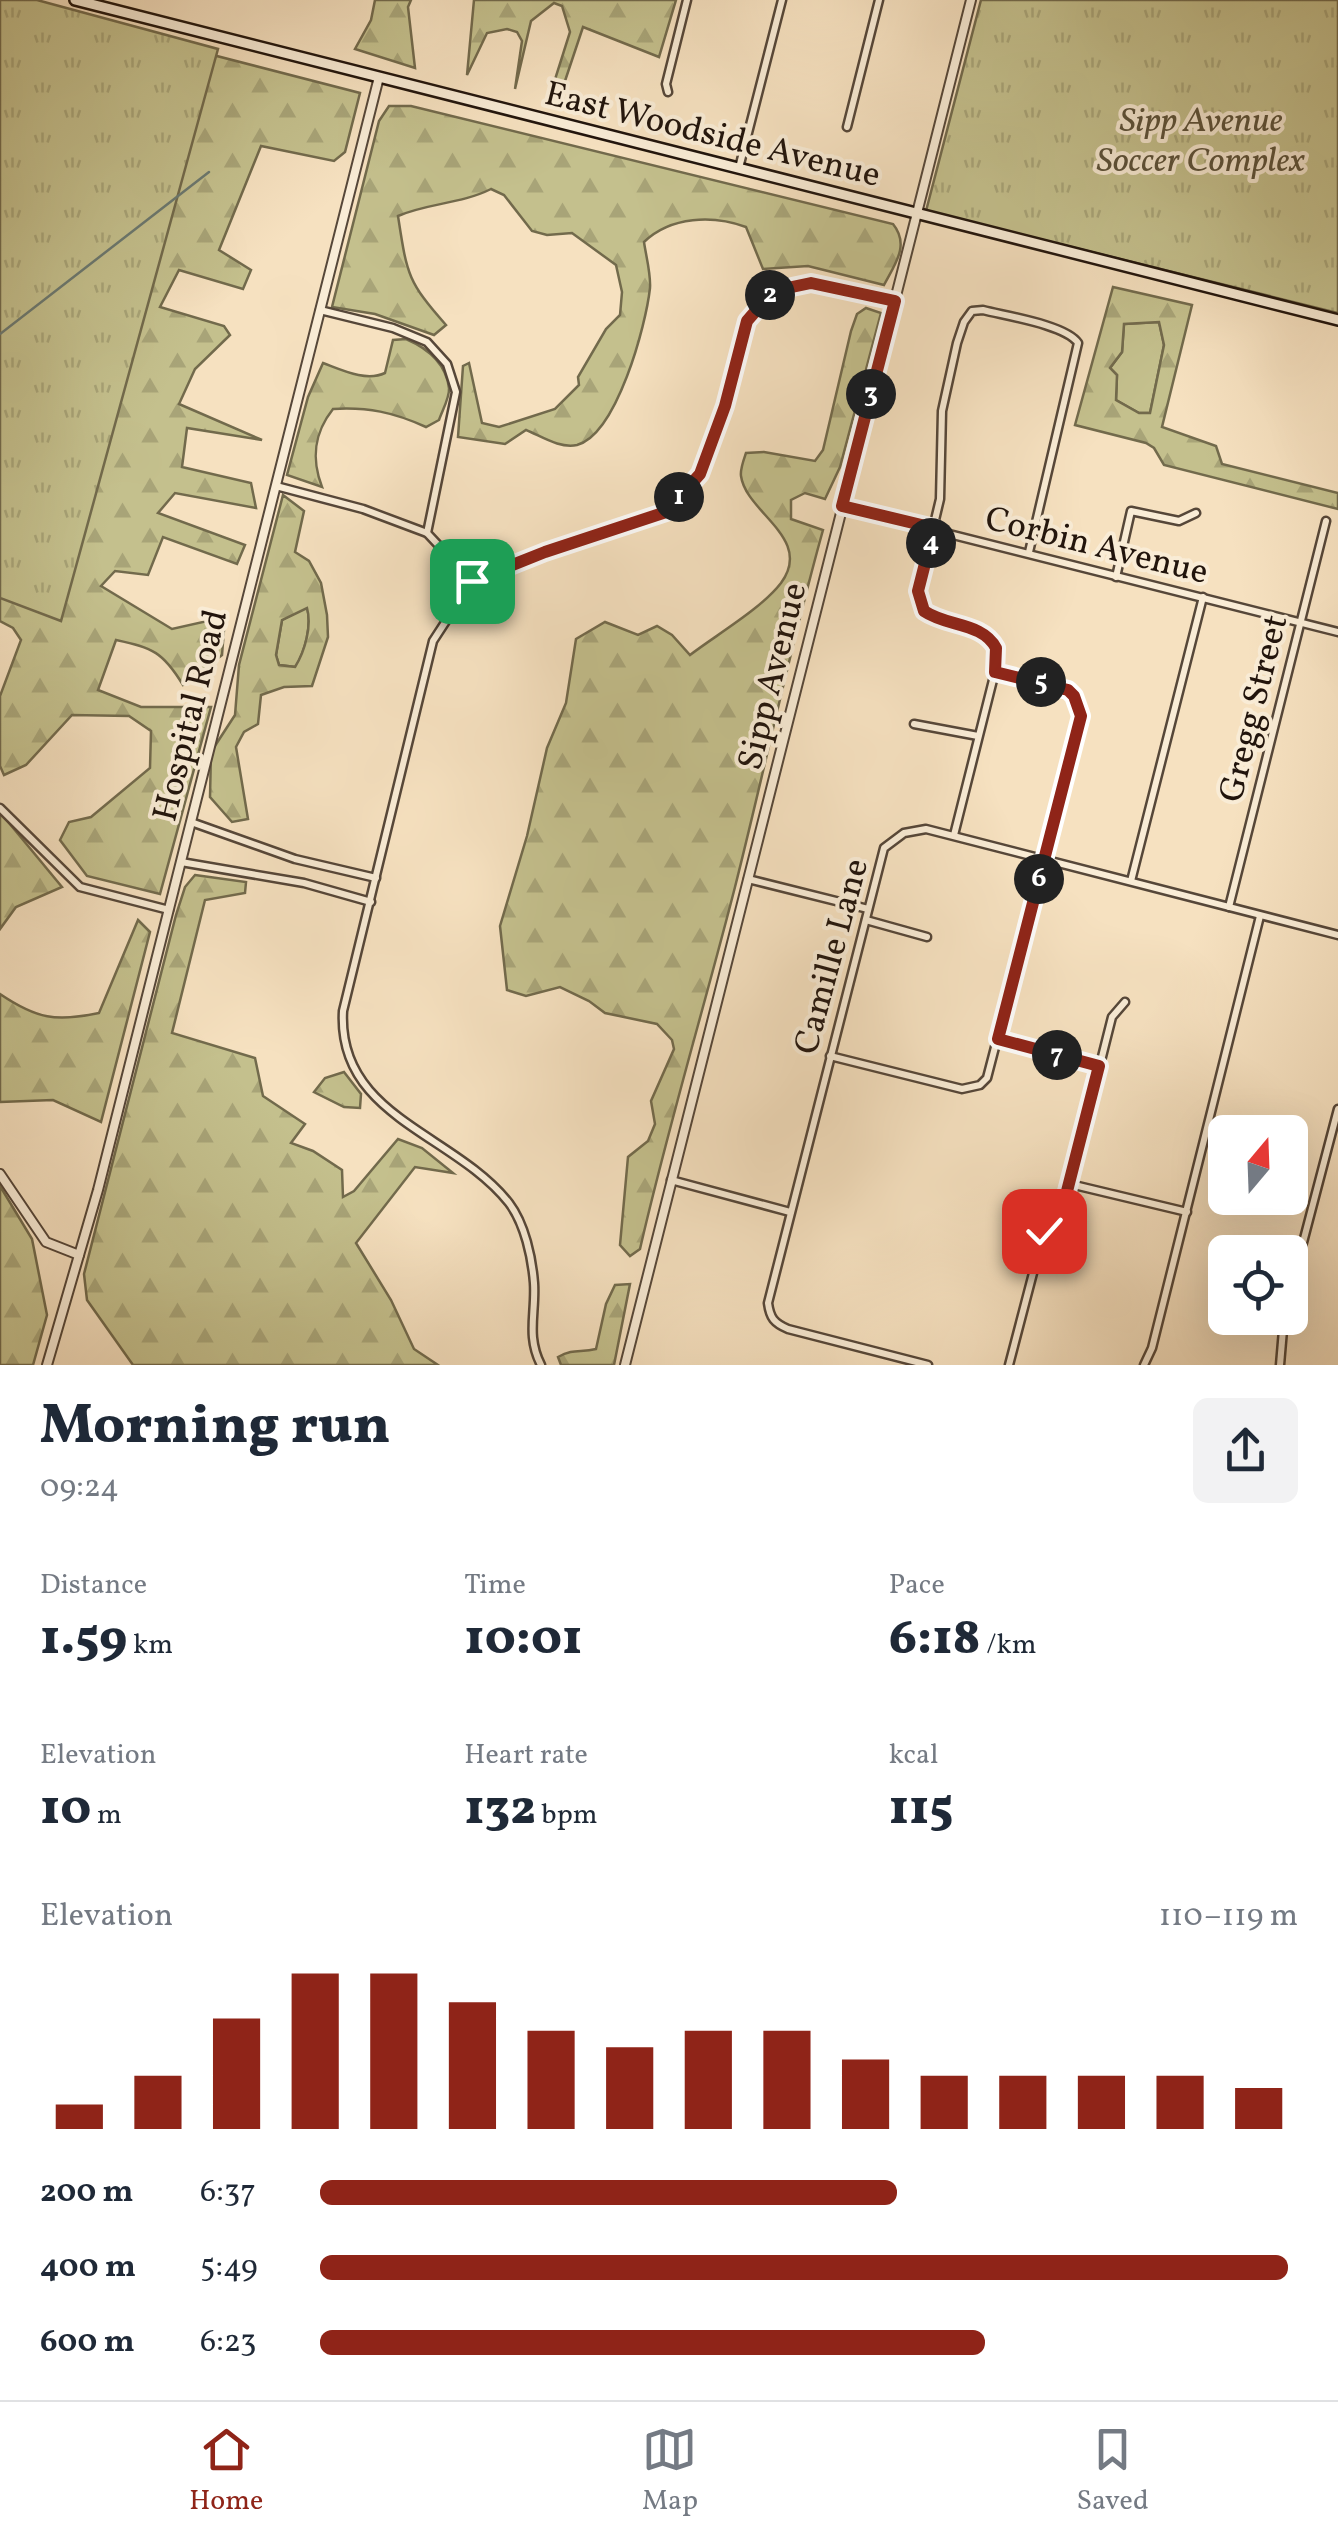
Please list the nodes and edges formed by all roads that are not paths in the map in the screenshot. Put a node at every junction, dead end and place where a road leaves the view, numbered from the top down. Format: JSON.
{"nodes":[{"id":1,"x":75,"y":0,"type":"edge"},
{"id":2,"x":687,"y":0,"type":"edge"},
{"id":3,"x":782,"y":0,"type":"edge"},
{"id":4,"x":879,"y":0,"type":"edge"},
{"id":5,"x":971,"y":0,"type":"edge"},
{"id":6,"x":379,"y":77,"type":"junction"},
{"id":7,"x":668,"y":92,"type":"dead end"},
{"id":8,"x":847,"y":127,"type":"dead end"},
{"id":9,"x":740,"y":168,"type":"junction"},
{"id":10,"x":918,"y":213,"type":"junction"},
{"id":11,"x":895,"y":301,"type":"junction"},
{"id":12,"x":320,"y":310,"type":"junction"},
{"id":13,"x":1338,"y":320,"type":"edge"},
{"id":14,"x":276,"y":486,"type":"junction"},
{"id":15,"x":842,"y":506,"type":"junction"},
{"id":16,"x":1196,"y":513,"type":"dead end"},
{"id":17,"x":1326,"y":521,"type":"dead end"},
{"id":18,"x":934,"y":528,"type":"junction"},
{"id":19,"x":426,"y":533,"type":"junction"},
{"id":20,"x":1029,"y":552,"type":"junction"},
{"id":21,"x":1116,"y":576,"type":"junction"},
{"id":22,"x":472,"y":581,"type":"junction"},
{"id":23,"x":1203,"y":597,"type":"junction"},
{"id":24,"x":1299,"y":622,"type":"junction"},
{"id":25,"x":1338,"y":632,"type":"edge"},
{"id":26,"x":995,"y":672,"type":"junction"},
{"id":27,"x":914,"y":724,"type":"dead end"},
{"id":28,"x":978,"y":736,"type":"junction"},
{"id":29,"x":0,"y":808,"type":"edge"},
{"id":30,"x":191,"y":822,"type":"junction"},
{"id":31,"x":954,"y":835,"type":"junction"},
{"id":32,"x":1044,"y":861,"type":"junction"},
{"id":33,"x":181,"y":862,"type":"junction"},
{"id":34,"x":376,"y":878,"type":"junction"},
{"id":35,"x":748,"y":879,"type":"junction"},
{"id":36,"x":1131,"y":881,"type":"junction"},
{"id":37,"x":371,"y":902,"type":"junction"},
{"id":38,"x":1229,"y":907,"type":"junction"},
{"id":39,"x":868,"y":909,"type":"junction"},
{"id":40,"x":169,"y":910,"type":"junction"},
{"id":41,"x":1260,"y":916,"type":"junction"},
{"id":42,"x":866,"y":920,"type":"junction"},
{"id":43,"x":1338,"y":935,"type":"edge"},
{"id":44,"x":927,"y":937,"type":"dead end"},
{"id":45,"x":1126,"y":1002,"type":"dead end"},
{"id":46,"x":998,"y":1039,"type":"junction"},
{"id":47,"x":830,"y":1056,"type":"junction"},
{"id":48,"x":1099,"y":1066,"type":"junction"},
{"id":49,"x":1338,"y":1108,"type":"edge"},
{"id":50,"x":1335,"y":1134,"type":"edge"},
{"id":51,"x":0,"y":1174,"type":"edge"},
{"id":52,"x":671,"y":1180,"type":"junction"},
{"id":53,"x":1070,"y":1184,"type":"junction"},
{"id":54,"x":790,"y":1212,"type":"junction"},
{"id":55,"x":1187,"y":1212,"type":"junction"},
{"id":56,"x":1306,"y":1235,"type":"edge"},
{"id":57,"x":78,"y":1255,"type":"junction"},
{"id":58,"x":1283,"y":1335,"type":"edge"},
{"id":59,"x":47,"y":1365,"type":"edge"},
{"id":60,"x":541,"y":1365,"type":"edge"},
{"id":61,"x":625,"y":1365,"type":"edge"},
{"id":62,"x":928,"y":1365,"type":"edge"},
{"id":63,"x":1009,"y":1365,"type":"edge"},
{"id":64,"x":1144,"y":1365,"type":"edge"},
{"id":65,"x":1280,"y":1365,"type":"edge"}],
"edges":[{"from":1,"to":6,"type":"main road","name":"East Woodside Avenue"},
{"from":2,"to":7,"type":"street"},
{"from":3,"to":9,"type":"street"},
{"from":4,"to":8,"type":"street"},
{"from":5,"to":10,"type":"street","name":"Sipp Avenue"},
{"from":6,"to":9,"type":"main road","name":"East Woodside Avenue"},
{"from":6,"to":12,"type":"street","name":"Hospital Road"},
{"from":9,"to":10,"type":"main road","name":"East Woodside Avenue"},
{"from":10,"to":11,"type":"street","name":"Sipp Avenue"},
{"from":10,"to":13,"type":"main road","name":"East Woodside Avenue"},
{"from":11,"to":15,"type":"street","name":"Sipp Avenue"},
{"from":11,"to":22,"type":"street"},
{"from":12,"to":14,"type":"street","name":"Hospital Road"},
{"from":12,"to":19,"type":"street"},
{"from":14,"to":19,"type":"street"},
{"from":14,"to":30,"type":"street","name":"Hospital Road"},
{"from":15,"to":18,"type":"street","name":"Corbin Avenue"},
{"from":15,"to":35,"type":"street","name":"Sipp Avenue"},
{"from":16,"to":21,"type":"street"},
{"from":17,"to":24,"type":"street","name":"Gregg Street"},
{"from":18,"to":20,"type":"street","name":"Corbin Avenue"},
{"from":18,"to":20,"type":"street"},
{"from":18,"to":26,"type":"street"},
{"from":19,"to":22,"type":"street"},
{"from":20,"to":21,"type":"street","name":"Corbin Avenue"},
{"from":21,"to":23,"type":"street","name":"Corbin Avenue"},
{"from":22,"to":34,"type":"street"},
{"from":23,"to":24,"type":"street","name":"Corbin Avenue"},
{"from":23,"to":36,"type":"street"},
{"from":24,"to":25,"type":"street","name":"Corbin Avenue"},
{"from":24,"to":38,"type":"street","name":"Gregg Street"},
{"from":26,"to":28,"type":"street"},
{"from":26,"to":32,"type":"street"},
{"from":27,"to":28,"type":"street"},
{"from":28,"to":31,"type":"street"},
{"from":29,"to":40,"type":"street"},
{"from":30,"to":33,"type":"street","name":"Hospital Road"},
{"from":30,"to":34,"type":"street"},
{"from":31,"to":32,"type":"street","name":"Camille Lane"},
{"from":31,"to":39,"type":"street","name":"Camille Lane"},
{"from":32,"to":36,"type":"street","name":"Camille Lane"},
{"from":32,"to":46,"type":"street"},
{"from":33,"to":37,"type":"street"},
{"from":33,"to":40,"type":"street","name":"Hospital Road"},
{"from":34,"to":37,"type":"street"},
{"from":35,"to":39,"type":"street"},
{"from":35,"to":52,"type":"street","name":"Sipp Avenue"},
{"from":36,"to":38,"type":"street","name":"Camille Lane"},
{"from":37,"to":60,"type":"street"},
{"from":38,"to":41,"type":"street","name":"Camille Lane"},
{"from":39,"to":42,"type":"street","name":"Camille Lane"},
{"from":40,"to":57,"type":"street","name":"Hospital Road"},
{"from":41,"to":43,"type":"street","name":"Camille Lane"},
{"from":41,"to":55,"type":"street"},
{"from":42,"to":44,"type":"street"},
{"from":42,"to":47,"type":"street","name":"Camille Lane"},
{"from":45,"to":48,"type":"street"},
{"from":46,"to":47,"type":"street"},
{"from":46,"to":48,"type":"street"},
{"from":47,"to":54,"type":"street","name":"Camille Lane"},
{"from":48,"to":53,"type":"street"},
{"from":49,"to":50,"type":"street"},
{"from":50,"to":56,"type":"street"},
{"from":51,"to":57,"type":"street"},
{"from":52,"to":54,"type":"street"},
{"from":52,"to":61,"type":"street","name":"Sipp Avenue"},
{"from":53,"to":55,"type":"street"},
{"from":53,"to":63,"type":"street"},
{"from":54,"to":62,"type":"street","name":"Camille Lane"},
{"from":55,"to":64,"type":"street"},
{"from":57,"to":59,"type":"street","name":"Hospital Road"},
{"from":58,"to":65,"type":"street"}]}
